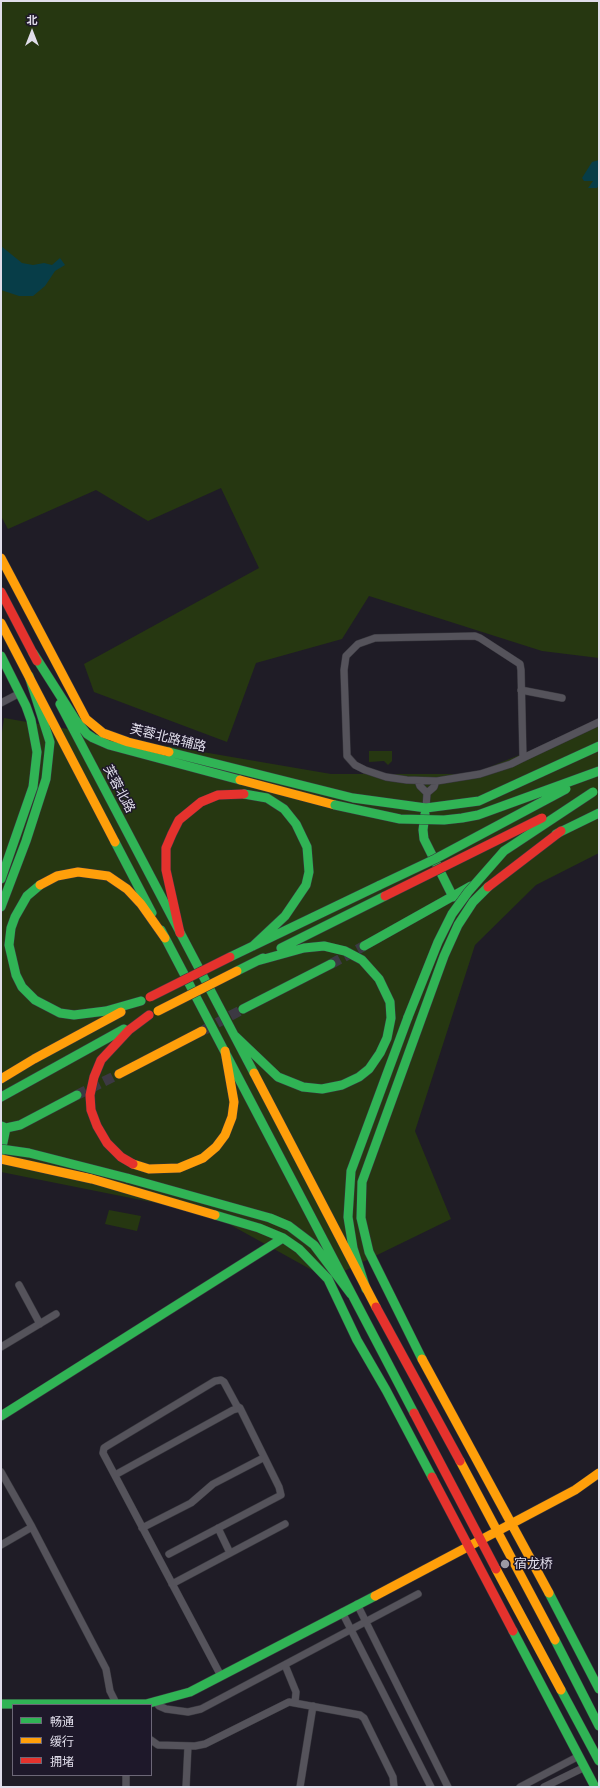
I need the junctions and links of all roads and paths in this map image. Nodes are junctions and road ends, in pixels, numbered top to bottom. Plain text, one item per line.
1 (1, 558) edge
2 (1, 592) edge
3 (1, 623) edge
4 (33, 653) junction
5 (1, 656) edge
6 (29, 676) junction
7 (522, 690) junction
8 (20, 693) junction
9 (562, 698) dead end
10 (1, 703) edge
11 (599, 722) edge
12 (599, 746) edge
13 (523, 758) junction
14 (599, 771) edge
15 (418, 780) junction
16 (436, 781) junction
17 (596, 790) edge
18 (427, 793) junction
19 (426, 808) junction
20 (599, 813) edge
21 (561, 831) junction
22 (1, 879) edge
23 (453, 897) junction
24 (1, 908) edge
25 (180, 933) junction
26 (165, 938) junction
27 (253, 946) junction
28 (364, 946) tunnel mouth
29 (257, 961) junction
30 (331, 964) tunnel mouth
31 (141, 1001) junction
32 (243, 1009) tunnel mouth
33 (154, 1013) junction
34 (202, 1031) tunnel mouth
35 (235, 1036) junction
36 (225, 1051) junction
37 (119, 1074) tunnel mouth
38 (1, 1079) edge
39 (77, 1095) tunnel mouth
40 (1, 1097) edge
41 (4, 1127) edge
42 (1, 1149) edge
43 (1, 1152) edge
44 (1, 1159) edge
45 (283, 1238) junction
46 (19, 1285) dead end
47 (366, 1289) junction
48 (351, 1294) junction
49 (56, 1314) dead end
50 (40, 1324) junction
51 (1, 1347) edge
52 (240, 1408) junction
53 (1, 1416) edge
54 (263, 1458) junction
55 (1, 1472) edge
56 (599, 1473) edge
57 (115, 1476) junction
58 (285, 1524) dead end
59 (512, 1524) junction
60 (32, 1527) junction
61 (142, 1528) junction
62 (218, 1528) junction
63 (499, 1532) junction
64 (482, 1541) junction
65 (1, 1545) edge
66 (469, 1547) junction
67 (230, 1553) junction
68 (169, 1554) dead end
69 (172, 1584) junction
70 (418, 1594) dead end
71 (357, 1604) junction
72 (342, 1612) junction
73 (366, 1622) junction
74 (351, 1630) junction
75 (285, 1665) junction
76 (221, 1676) junction
77 (599, 1689) edge
78 (155, 1701) junction
79 (295, 1703) junction
80 (1, 1704) edge
81 (117, 1704) edge
82 (313, 1706) junction
83 (599, 1726) edge
84 (152, 1741) edge
85 (188, 1746) junction
86 (579, 1756) junction
87 (599, 1761) edge
88 (585, 1767) junction
89 (126, 1776) edge
90 (126, 1787) edge
91 (186, 1787) edge
92 (300, 1787) edge
93 (394, 1787) edge
94 (431, 1787) edge
95 (448, 1787) edge
96 (520, 1787) edge
97 (544, 1787) edge
98 (595, 1787) edge

1 - 19 main road, 芙蓉北路辅路
2 - 4 main road, 芙蓉北路
3 - 6 main road
4 - 14 main road, bridge
4 - 25 main road, 芙蓉北路
5 - 8 main road
6 - 24 main road
6 - 26 main road
7 - 9 street
7 - 13 street
7 - 15 street
8 - 10 street
8 - 22 main road
11 - 13 street
12 - 19 main road, 芙蓉北路辅路
13 - 16 street
14 - 27 main road, bridge
15 - 16 street
15 - 18 street
16 - 18 street
17 - 29 main road, bridge
17 - 47 main road, bridge
18 - 19 street
19 - 23 main road
20 - 21 main road
21 - 23 main road
21 - 59 main road
23 - 28 main road
25 - 27 main road
25 - 35 main road, 芙蓉北路
26 - 31 main road
26 - 36 main road
27 - 31 main road, bridge
29 - 33 main road, bridge
29 - 35 main road
30 - 32 main road
31 - 38 main road
33 - 36 main road
33 - 40 main road
34 - 37 main road
35 - 47 main road
36 - 48 main road
39 - 41 main road
41 - 43 main road
42 - 48 main road, bridge
44 - 45 main road
45 - 53 main road
45 - 66 main road
46 - 50 street
47 - 63 main road
48 - 64 main road
49 - 50 street
50 - 51 street
52 - 54 street
52 - 57 street
52 - 57 street
54 - 61 street
54 - 62 street
55 - 60 street
56 - 59 main road
57 - 61 street
58 - 67 street
59 - 63 main road
59 - 77 main road
60 - 65 street
60 - 81 street
61 - 69 street
62 - 67 street
62 - 68 street
63 - 64 main road
63 - 83 main road
64 - 66 main road
64 - 87 main road
66 - 71 main road
66 - 86 main road
67 - 69 street
69 - 76 street
70 - 73 street
71 - 72 main road
71 - 73 street
72 - 74 street
72 - 76 main road
73 - 74 street
73 - 95 street
74 - 75 street
74 - 94 street
75 - 78 street
75 - 79 street
76 - 78 main road
78 - 81 main road
79 - 82 street
79 - 85 street
80 - 81 main road
82 - 92 street
82 - 93 street
84 - 85 street
85 - 91 street
86 - 88 main road
86 - 96 street
88 - 97 street
88 - 98 main road
89 - 90 street

